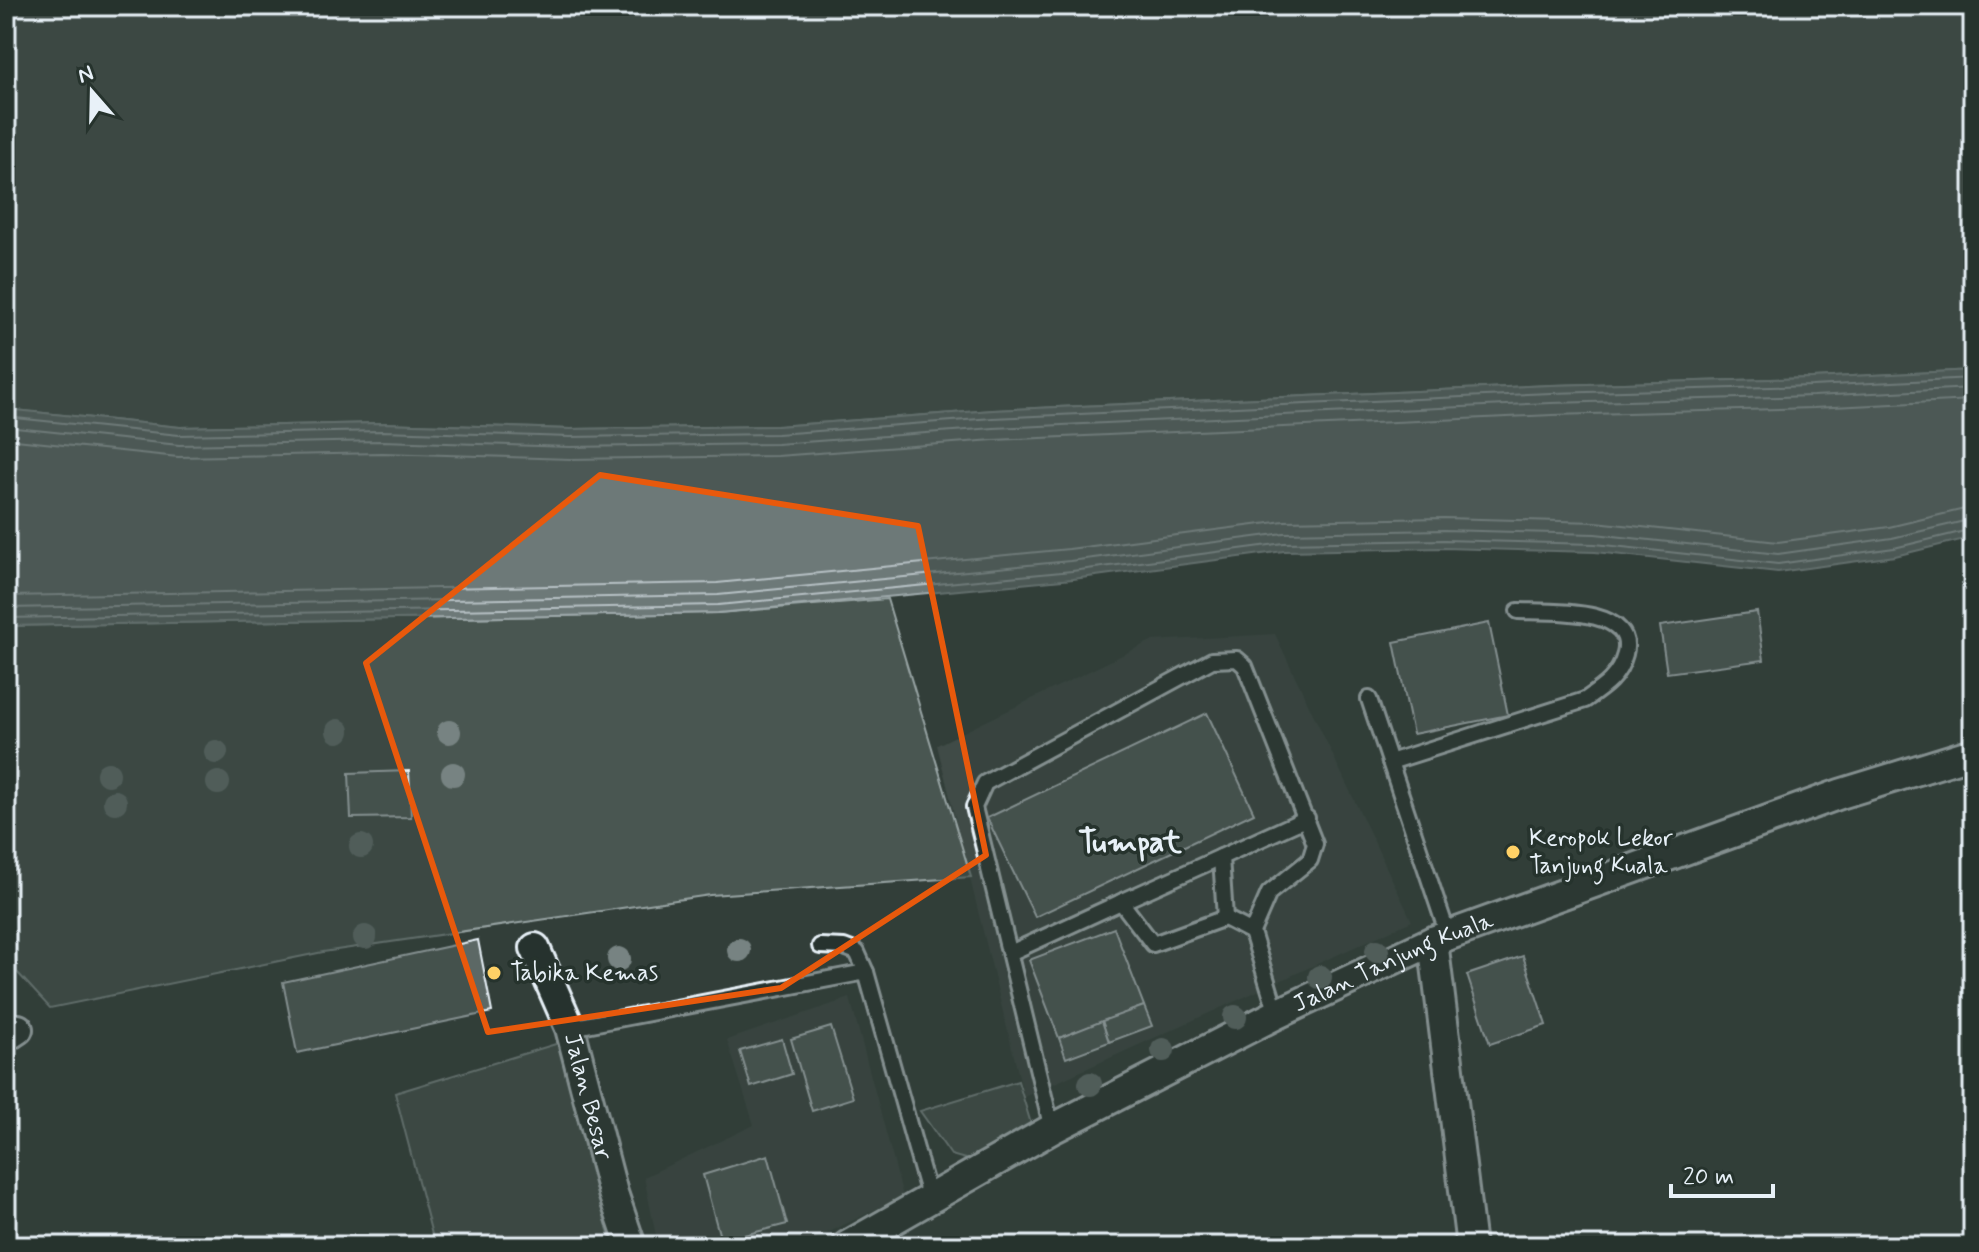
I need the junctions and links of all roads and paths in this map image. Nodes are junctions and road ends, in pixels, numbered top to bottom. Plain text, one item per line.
1 (1518, 611) dead end
2 (1369, 699) dead end
3 (1973, 753) edge
4 (1390, 762) junction
5 (1307, 818) junction
6 (1221, 857) junction
7 (1121, 902) junction
8 (1225, 918) junction
9 (1252, 932) junction
10 (1440, 938) junction
11 (820, 946) dead end
12 (535, 948) dead end
13 (1010, 953) junction
14 (866, 972) junction
15 (1277, 1014) junction
16 (570, 1028) junction
17 (1052, 1129) junction
18 (930, 1199) junction
19 (631, 1246) edge
20 (847, 1246) edge
21 (1471, 1246) edge

1 - 4 lane
2 - 4 lane
3 - 10 street, Jalan Tanjung Kuala
4 - 10 lane
5 - 6 lane
5 - 9 lane
5 - 13 lane
6 - 7 lane
6 - 8 lane
7 - 8 lane
7 - 13 lane
8 - 9 lane
9 - 15 lane
10 - 15 street, Jalan Tanjung Kuala
10 - 21 street
11 - 14 lane
12 - 16 street, Jalan Besar
13 - 17 lane
14 - 16 lane
14 - 18 lane
15 - 17 street, Jalan Tanjung Kuala
16 - 19 street, Jalan Besar
17 - 18 street, Jalan Tanjung Kuala
18 - 20 street, Jalan Tanjung Kuala

